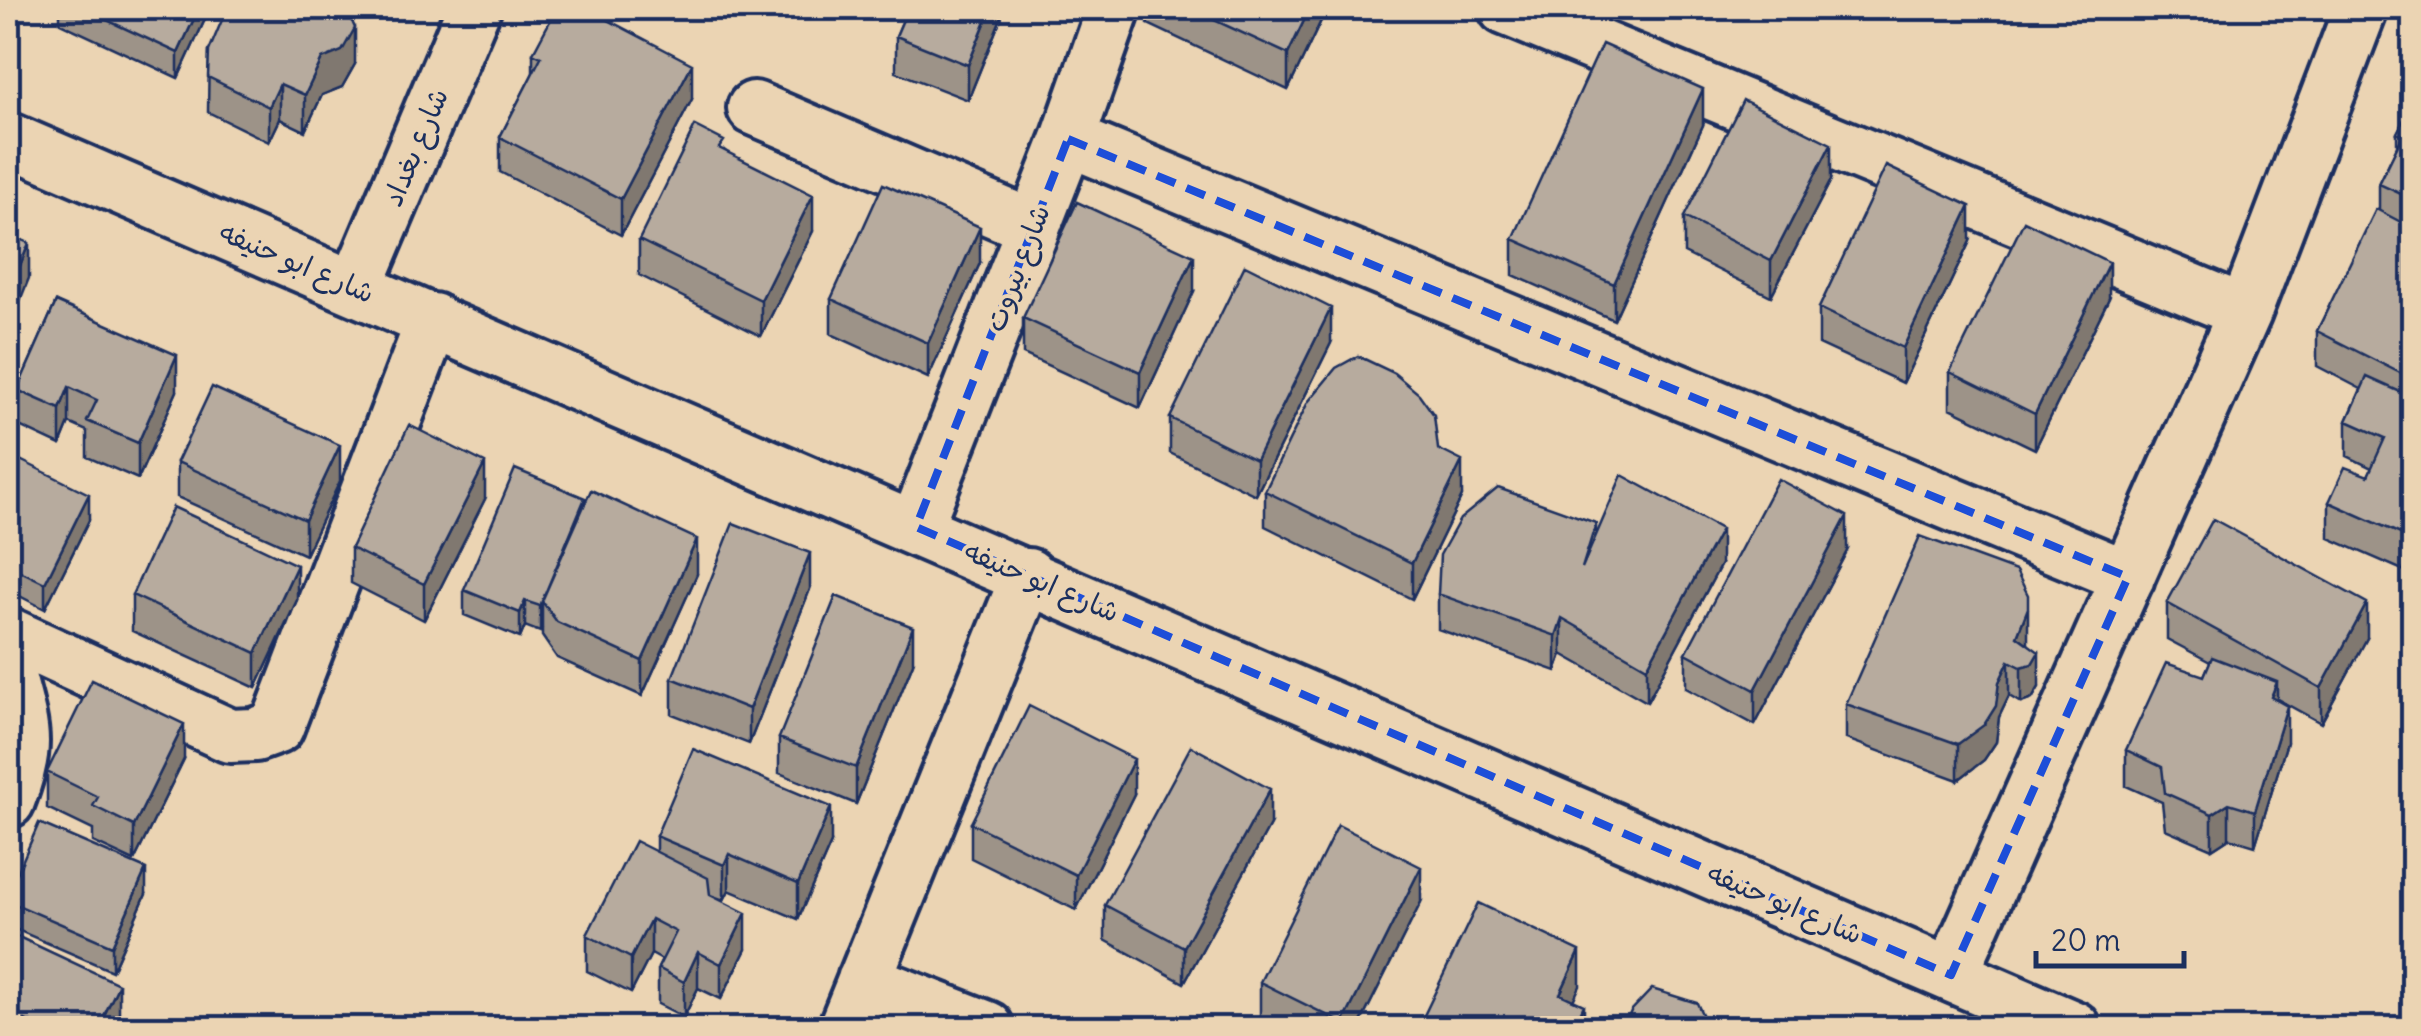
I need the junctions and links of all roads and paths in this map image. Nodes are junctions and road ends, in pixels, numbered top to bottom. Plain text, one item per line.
1 (474, 8) edge
2 (1114, 8) edge
3 (1505, 8) edge
4 (2362, 8) edge
5 (754, 108) dead end
6 (8, 139) edge
7 (1068, 139) junction
8 (1033, 227) junction
9 (356, 287) junction
10 (2245, 312) junction
11 (434, 320) junction
12 (916, 527) junction
13 (1028, 575) junction
14 (2128, 576) junction
15 (8, 634) edge
16 (8, 673) edge
17 (8, 801) edge
18 (1951, 976) junction
19 (864, 980) junction
20 (844, 1028) edge
21 (987, 1028) edge
22 (2074, 1028) edge

1 - 9 street, شارع بغداد
2 - 7 street, شارع بيروت
3 - 10 street
4 - 10 street
5 - 8 street
6 - 9 street, شارع ابو حنيفه
7 - 8 street, شارع بيروت
7 - 14 street
8 - 12 street, شارع بيروت
9 - 11 street, شارع ابو حنيفه
10 - 14 street
11 - 12 street, شارع ابو حنيفه
11 - 15 street
12 - 13 street, شارع ابو حنيفه
13 - 18 street, شارع ابو حنيفه
13 - 19 street
14 - 18 street
16 - 17 street
18 - 22 street, شارع ابو حنيفه
19 - 20 street
19 - 21 street

